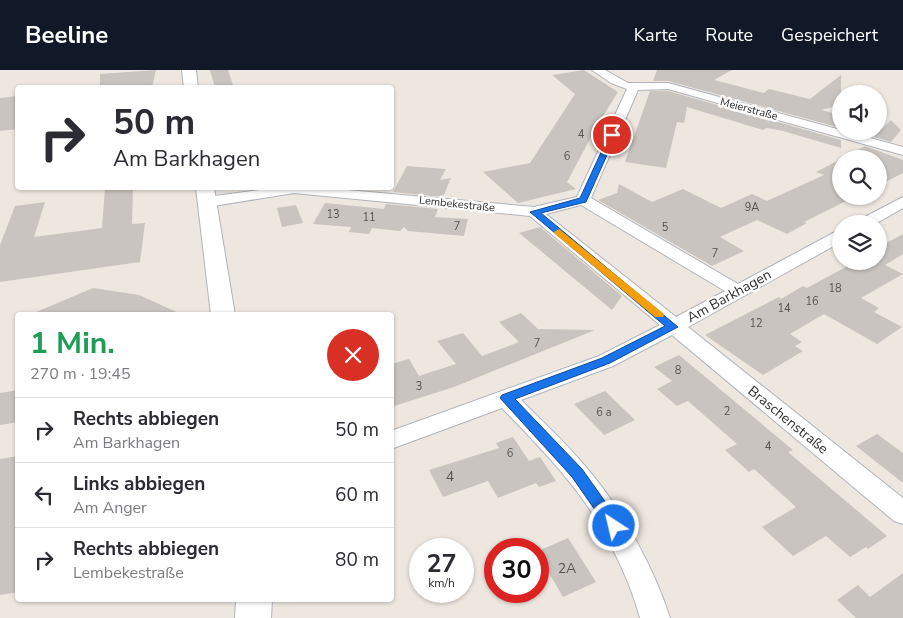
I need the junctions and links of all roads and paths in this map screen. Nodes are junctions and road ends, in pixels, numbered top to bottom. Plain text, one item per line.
1 (188, 70) edge
2 (597, 70) edge
3 (190, 85) edge
4 (634, 87) junction
5 (903, 151) edge
6 (279, 190) edge
7 (304, 190) edge
8 (206, 195) edge
9 (583, 200) junction
10 (903, 202) edge
11 (534, 212) junction
12 (879, 215) edge
13 (832, 240) edge
14 (738, 291) junction
15 (224, 312) edge
16 (673, 327) junction
17 (506, 398) junction
18 (394, 439) edge
19 (903, 513) edge
20 (254, 602) edge
21 (253, 618) edge
22 (655, 618) edge

1 - 3 street
2 - 4 street, Meierstraße
4 - 5 street, Meierstraße
4 - 9 street
6 - 8 street, Lembekestraße
7 - 11 street, Lembekestraße
8 - 15 street
9 - 11 street, Lembekestraße
9 - 14 street
10 - 12 street
11 - 16 street, Braschenstraße
13 - 14 street, Am Barkhagen
14 - 16 street, Am Barkhagen
16 - 17 street, Am Barkhagen
16 - 19 street, Braschenstraße
17 - 18 street, Am Barkhagen
17 - 22 street
20 - 21 street

